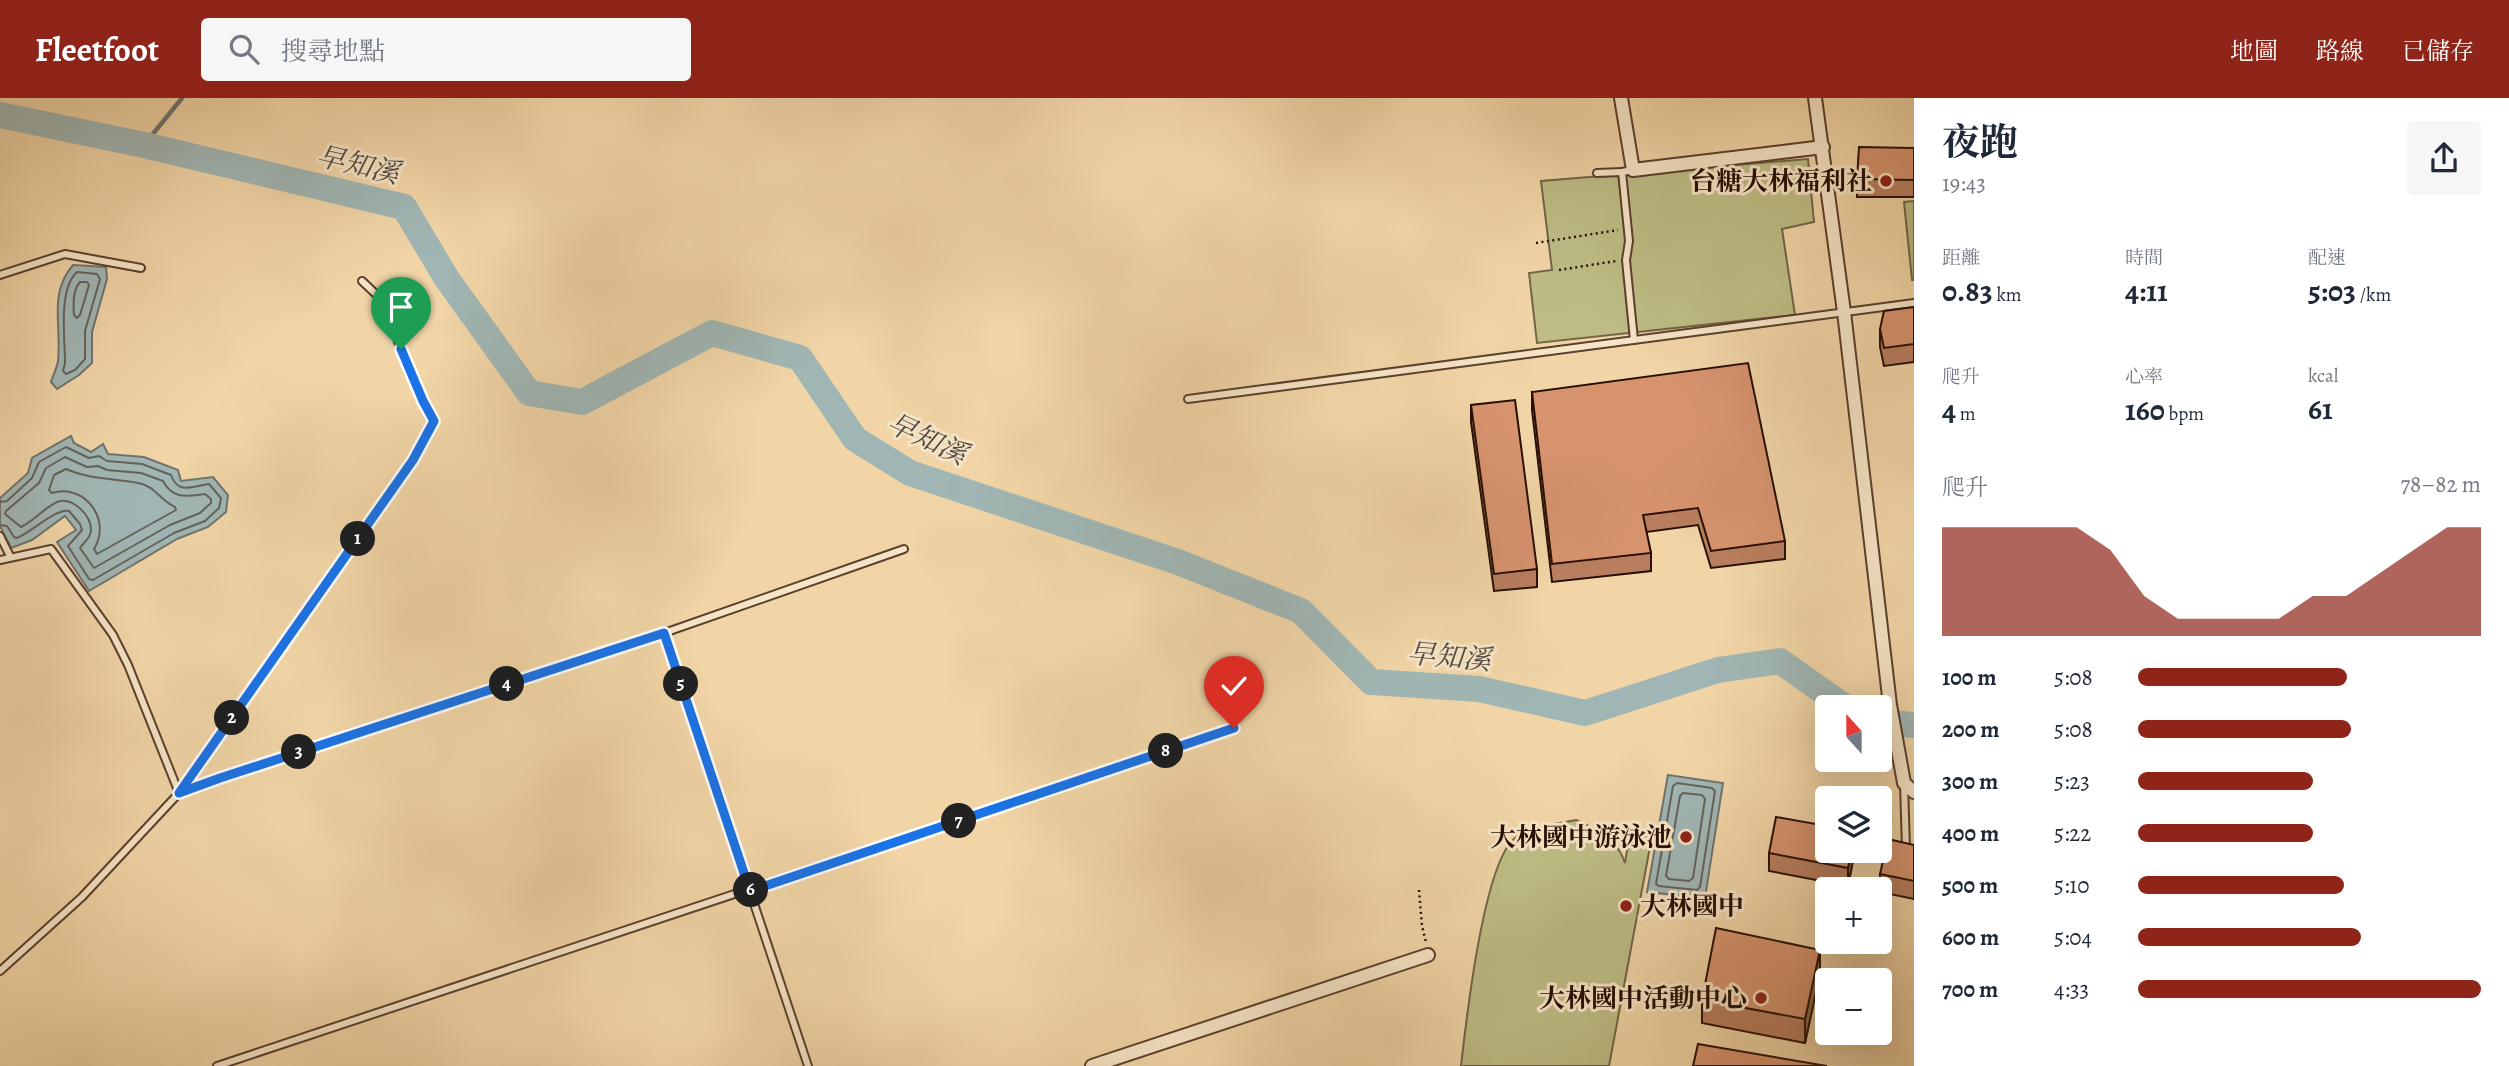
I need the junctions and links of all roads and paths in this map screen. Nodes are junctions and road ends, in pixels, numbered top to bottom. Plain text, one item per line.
1 (1621, 98) edge
2 (1815, 98) edge
3 (1824, 147) junction
4 (1628, 171) junction
5 (1597, 173) dead end
6 (1628, 229) junction
7 (1536, 243) dead end
8 (1626, 260) junction
9 (141, 268) dead end
10 (1559, 270) dead end
11 (0, 275) edge
12 (362, 281) dead end
13 (1914, 303) edge
14 (1844, 312) junction
15 (1634, 340) junction
16 (1188, 399) dead end
17 (0, 537) edge
18 (904, 549) dead end
19 (10, 556) junction
20 (0, 560) edge
21 (664, 633) junction
22 (1234, 728) dead end
23 (1904, 783) junction
24 (1914, 792) edge
25 (179, 793) junction
26 (1892, 845) edge
27 (1419, 890) dead end
28 (750, 891) junction
29 (1428, 955) joint
30 (0, 971) edge
31 (218, 1066) edge
32 (808, 1066) edge
33 (1092, 1066) edge

1 - 4 street
2 - 3 street
3 - 4 street
3 - 14 street
4 - 5 lane
4 - 6 lane
6 - 7 path
6 - 8 lane
8 - 10 path
8 - 15 lane
9 - 11 lane
12 - 25 lane
13 - 14 lane
14 - 15 lane
14 - 23 street
15 - 16 lane
17 - 19 lane
18 - 21 lane
19 - 20 lane
19 - 25 lane
21 - 25 lane
21 - 28 lane
22 - 28 lane
23 - 24 street
23 - 26 lane
25 - 30 lane
27 - 29 path
28 - 31 lane
28 - 32 lane
29 - 33 street

